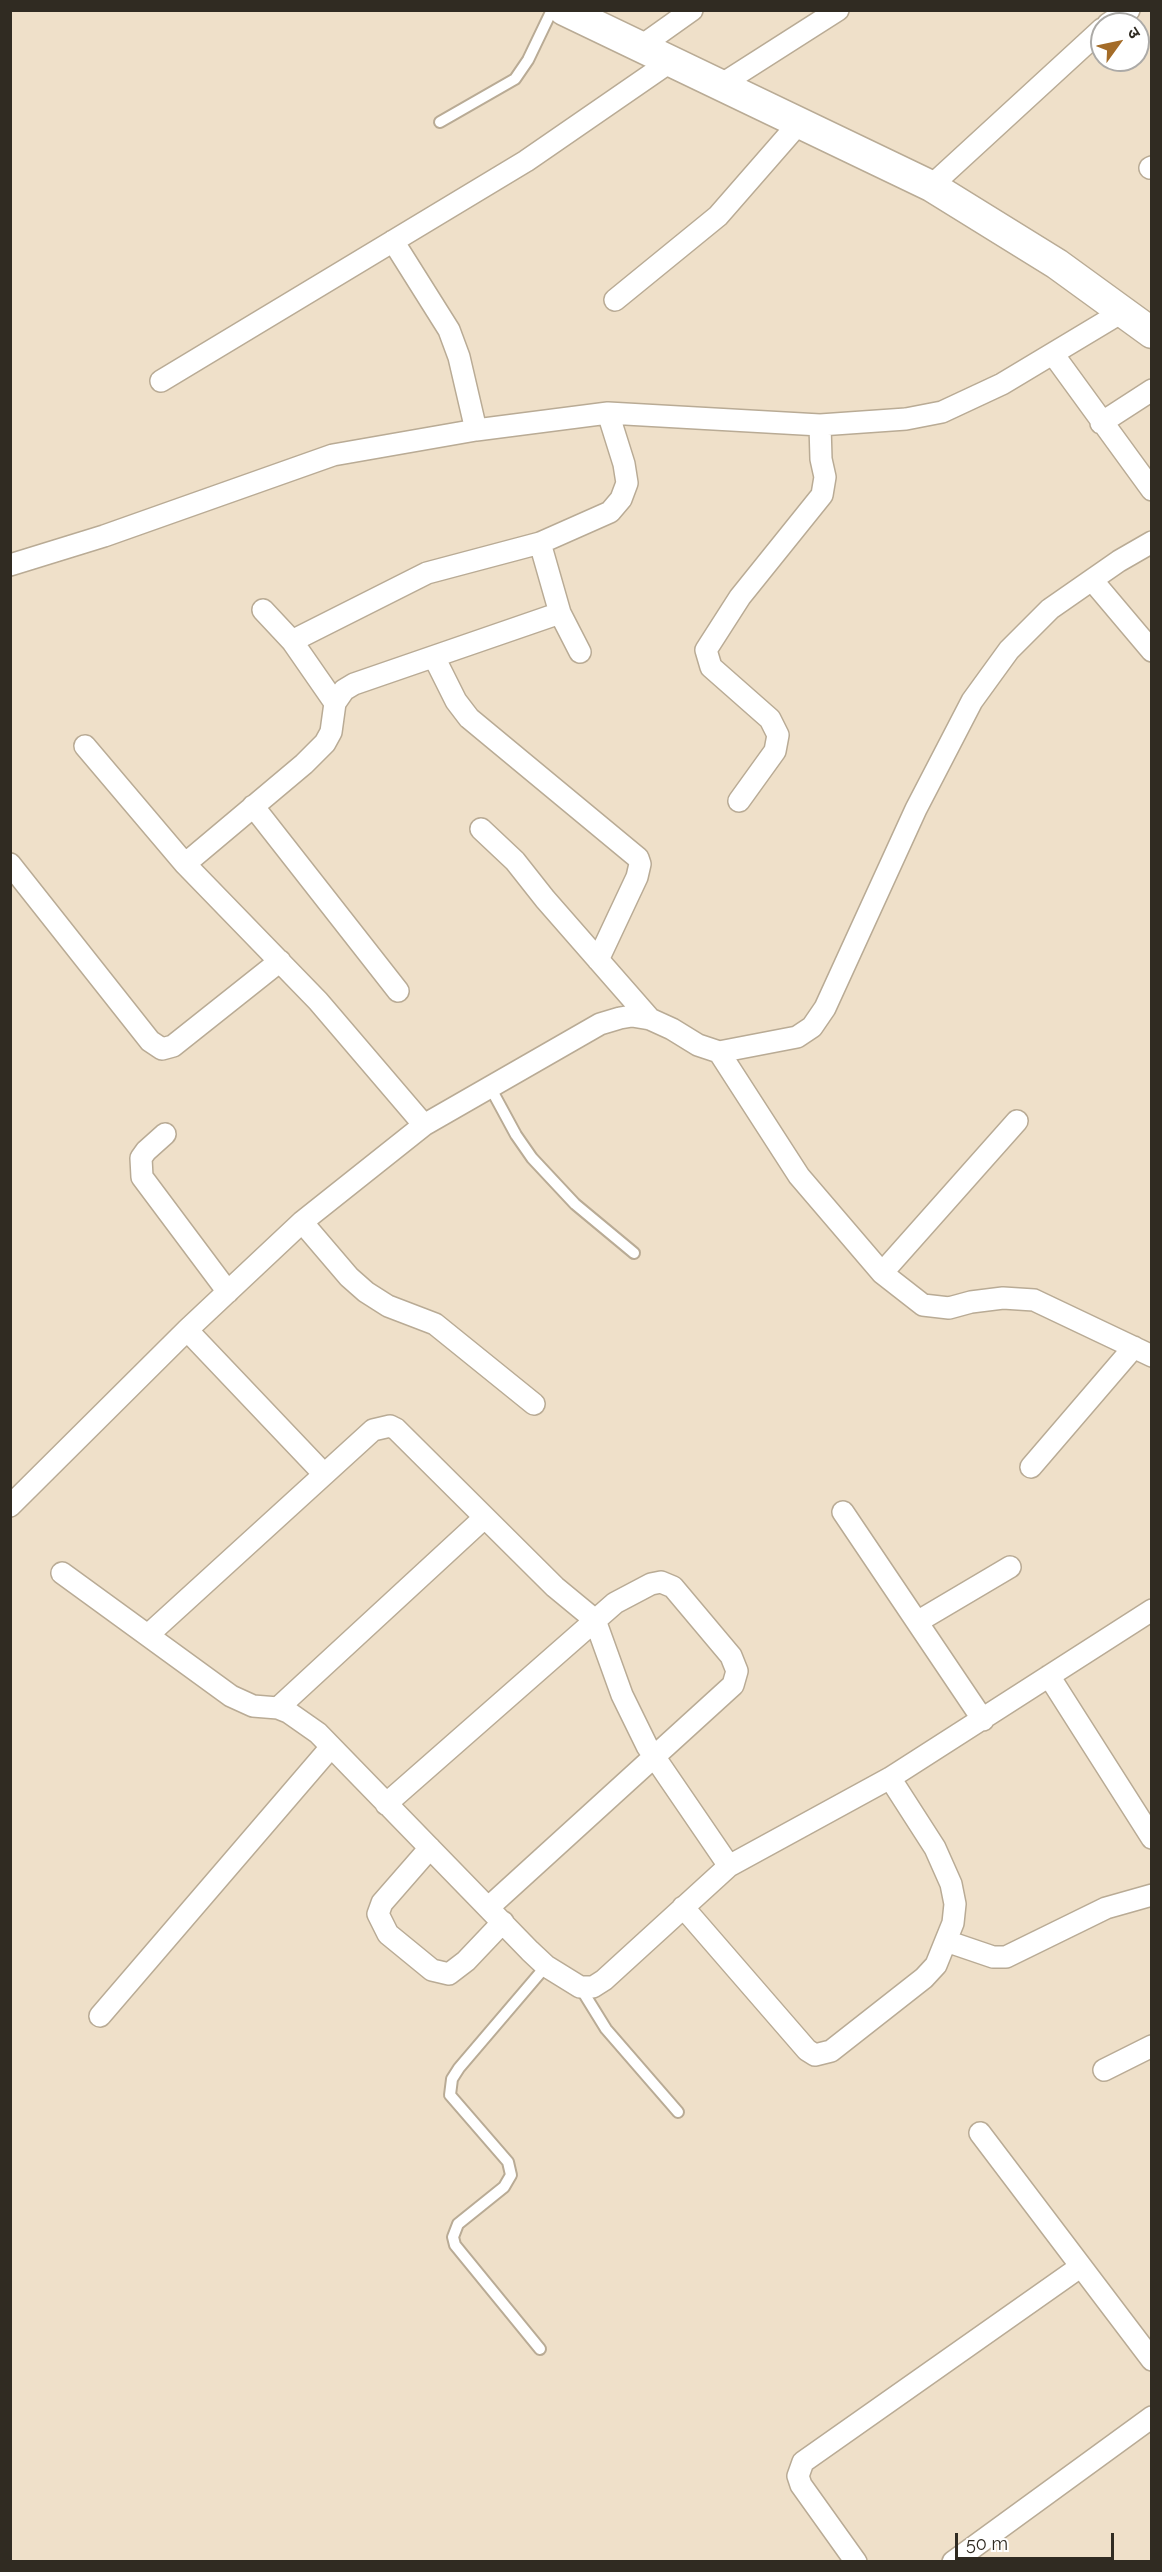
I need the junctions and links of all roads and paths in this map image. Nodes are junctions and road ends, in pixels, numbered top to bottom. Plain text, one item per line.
1 (552, 10) edge
2 (564, 10) edge
3 (692, 10) edge
4 (838, 10) edge
5 (1090, 40) edge
6 (640, 47) junction
7 (671, 61) junction
8 (722, 84) junction
9 (441, 122) dead end
10 (800, 122) junction
11 (931, 186) junction
12 (393, 241) junction
13 (615, 300) dead end
14 (1122, 312) junction
15 (1152, 333) edge
16 (1053, 354) junction
17 (161, 381) dead end
18 (1152, 390) edge
19 (608, 413) junction
20 (1101, 423) junction
21 (820, 425) junction
22 (476, 430) junction
23 (1152, 490) edge
24 (1152, 542) edge
25 (540, 543) junction
26 (10, 565) edge
27 (1092, 580) junction
28 (262, 610) dead end
29 (560, 613) junction
30 (292, 641) junction
31 (1152, 651) edge
32 (580, 652) dead end
33 (434, 657) junction
34 (336, 703) junction
35 (85, 746) dead end
36 (740, 801) dead end
37 (253, 806) junction
38 (481, 829) dead end
39 (10, 864) edge
40 (185, 864) junction
41 (598, 960) junction
42 (280, 961) junction
43 (398, 991) dead end
44 (650, 1019) junction
45 (720, 1052) junction
46 (490, 1087) junction
47 (1017, 1121) dead end
48 (424, 1125) junction
49 (165, 1134) dead end
50 (302, 1222) junction
51 (634, 1253) dead end
52 (882, 1273) junction
53 (228, 1292) junction
54 (187, 1330) junction
55 (1143, 1351) edge
56 (534, 1404) dead end
57 (1031, 1467) dead end
58 (323, 1473) junction
59 (10, 1506) edge
60 (843, 1512) dead end
61 (484, 1518) junction
62 (1010, 1567) dead end
63 (62, 1573) dead end
64 (1152, 1610) edge
65 (595, 1620) junction
66 (917, 1622) junction
67 (148, 1635) junction
68 (1049, 1676) junction
69 (278, 1708) junction
70 (983, 1720) junction
71 (331, 1747) junction
72 (655, 1758) junction
73 (890, 1778) junction
74 (386, 1804) junction
75 (1152, 1838) edge
76 (430, 1848) junction
77 (729, 1866) junction
78 (1152, 1895) edge
79 (683, 1907) junction
80 (496, 1914) junction
81 (946, 1941) junction
82 (546, 1966) junction
83 (580, 1987) junction
84 (100, 2016) dead end
85 (1152, 2046) edge
86 (1104, 2070) dead end
87 (678, 2112) dead end
88 (980, 2133) dead end
89 (1080, 2267) junction
90 (540, 2349) dead end
91 (1152, 2360) edge
92 (1152, 2417) edge
93 (856, 2562) edge
94 (953, 2562) edge

1 - 9 lane
2 - 6 street
3 - 6 street
4 - 8 street
5 - 11 street
6 - 7 street
7 - 8 street
7 - 12 street
8 - 10 street
10 - 11 street
10 - 13 street
11 - 14 street
12 - 17 street
12 - 22 street
14 - 15 street
14 - 16 street
16 - 20 street
16 - 21 street
18 - 20 street
19 - 21 street
19 - 22 street
19 - 25 street
20 - 23 street
21 - 36 street
22 - 26 street
24 - 27 street
25 - 29 street
25 - 30 street
27 - 31 street
27 - 45 street
28 - 30 street
29 - 32 street
29 - 33 street
30 - 34 street
33 - 34 street
33 - 41 street
34 - 37 street
35 - 40 street
37 - 40 street
37 - 43 street
38 - 41 street
39 - 42 street
40 - 42 street
41 - 44 street
42 - 48 street
44 - 45 street
44 - 46 street
45 - 52 street
46 - 48 street
46 - 51 lane
47 - 52 street
48 - 50 street
49 - 53 street
50 - 53 street
50 - 56 street
52 - 55 street
53 - 54 street
54 - 58 street
54 - 59 street
55 - 57 street
58 - 61 street
58 - 67 street
60 - 66 street
61 - 65 street
61 - 69 street
62 - 66 street
63 - 67 street
64 - 68 street
65 - 72 street
65 - 72 street
65 - 74 street
66 - 70 street
67 - 69 street
68 - 70 street
68 - 75 street
69 - 71 street
70 - 73 street
71 - 74 street
71 - 84 street
72 - 77 street
72 - 80 street
73 - 77 street
73 - 81 street
74 - 76 street
76 - 80 street
76 - 80 street
77 - 79 street
78 - 81 street
79 - 81 street
79 - 83 street
80 - 82 street
82 - 83 street
82 - 90 lane
83 - 87 lane
85 - 86 street
88 - 89 street
89 - 91 street
89 - 93 street
92 - 94 street

